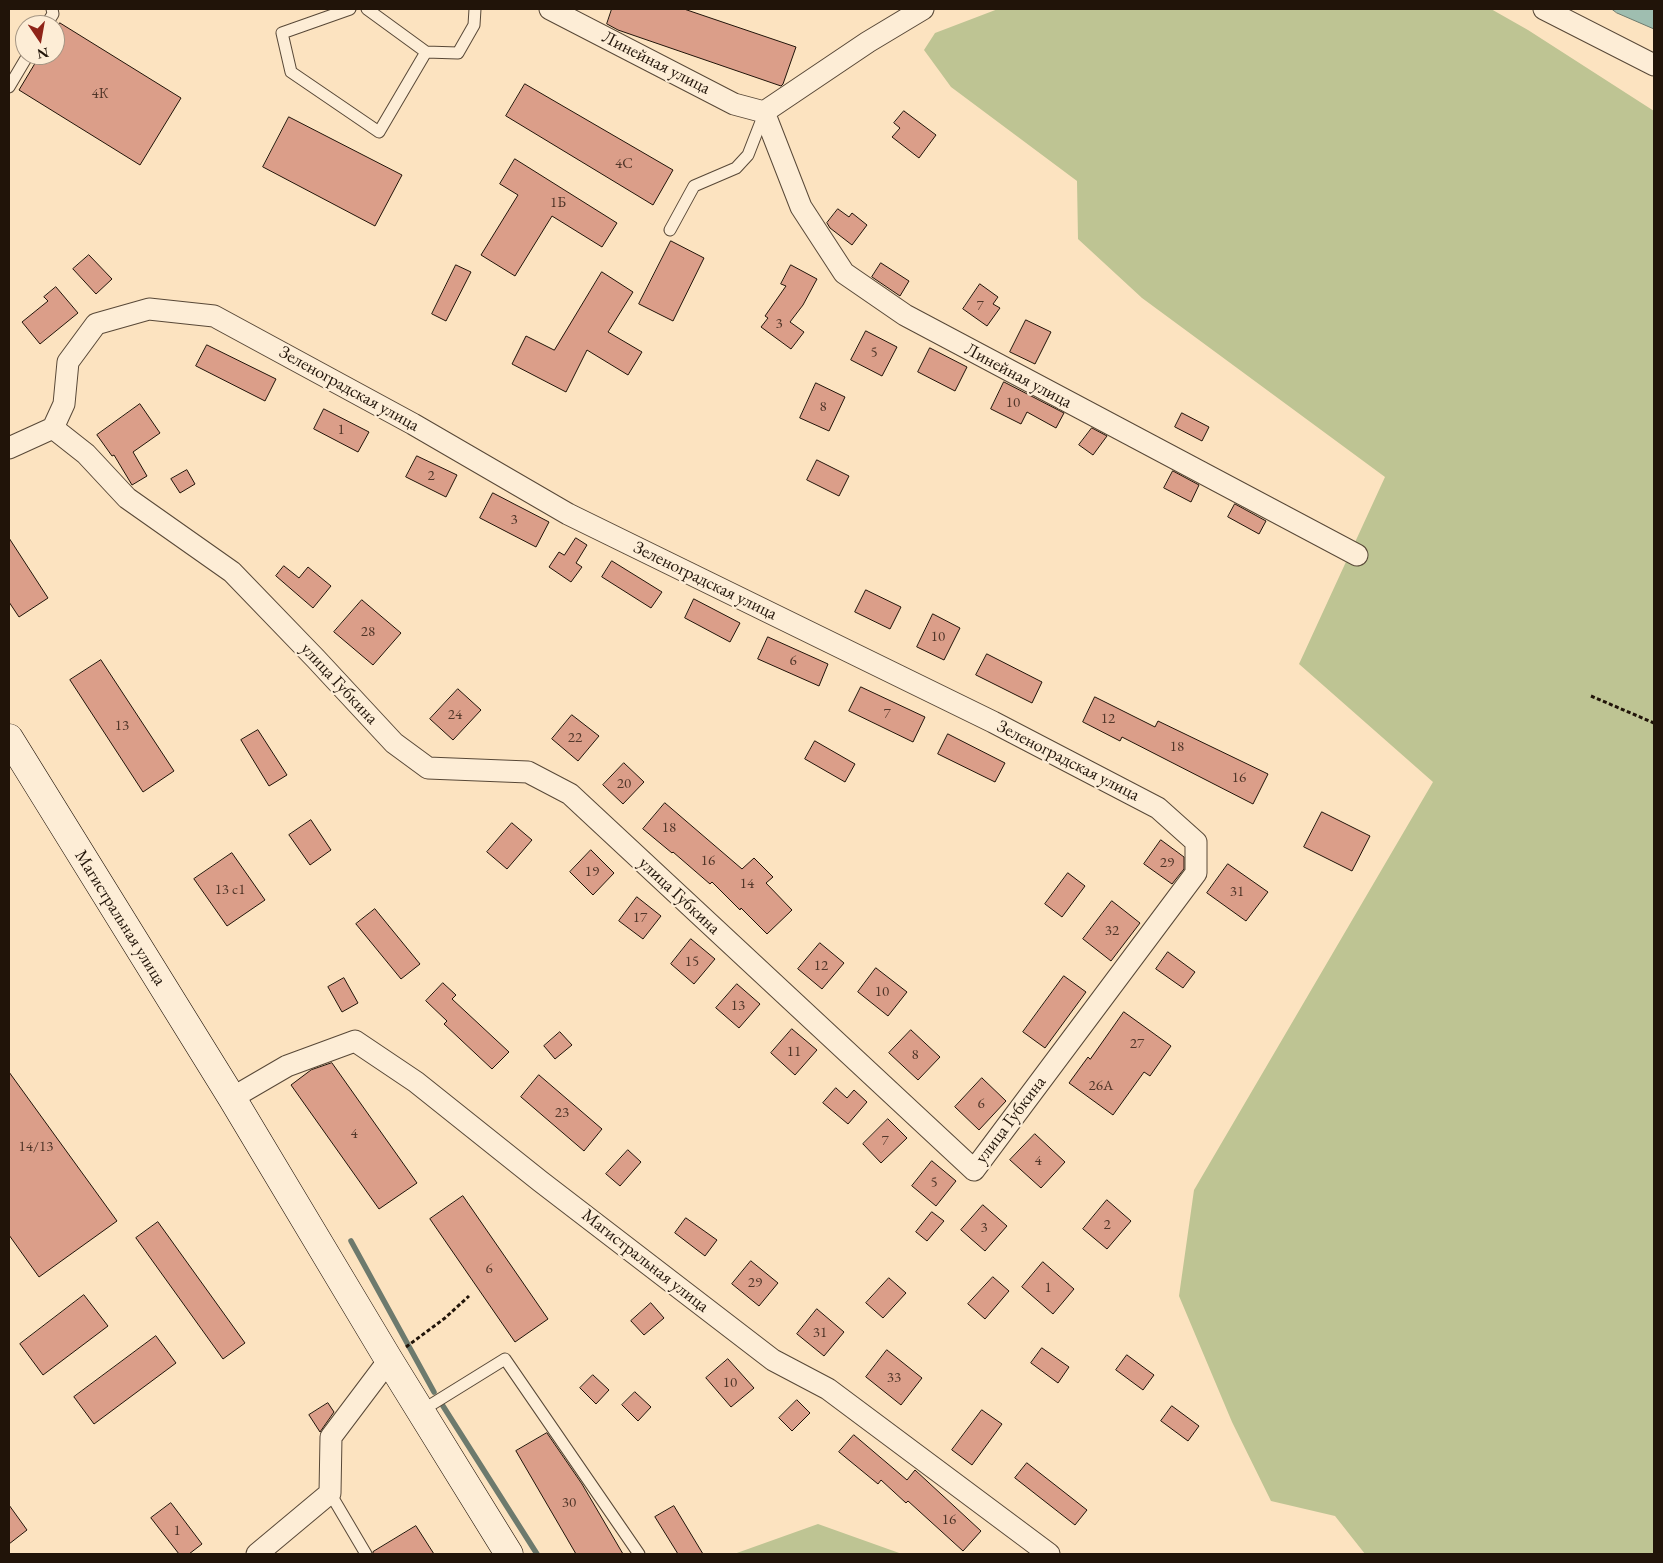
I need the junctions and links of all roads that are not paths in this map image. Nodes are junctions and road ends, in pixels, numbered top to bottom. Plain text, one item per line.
1 (350, 9) edge
2 (367, 9) edge
3 (474, 9) edge
4 (550, 9) edge
5 (922, 9) edge
6 (1544, 9) edge
7 (426, 52) junction
8 (22, 65) edge
9 (1654, 65) edge
10 (9, 87) edge
11 (764, 112) junction
12 (670, 230) dead end
13 (54, 428) junction
14 (9, 448) edge
15 (1357, 555) dead end
16 (9, 738) edge
17 (1196, 842) joint
18 (232, 1098) junction
19 (397, 1354) junction
20 (421, 1411) junction
21 (330, 1493) junction
22 (257, 1554) edge
23 (366, 1554) edge
24 (509, 1554) edge
25 (639, 1554) edge
26 (1049, 1554) edge

1 - 7 lane
2 - 7 lane
3 - 7 lane
4 - 11 street, Линейная улица
5 - 11 street
6 - 9 street
8 - 10 lane
11 - 12 lane
11 - 15 street, Линейная улица
13 - 14 street
13 - 17 street, Зеленоградская улица
13 - 17 street, улица Губкина
16 - 18 main road, Магистральная улица
18 - 19 main road, Магистральная улица
18 - 26 street, Магистральная улица
19 - 20 main road, Магистральная улица
19 - 21 street
20 - 24 main road, Магистральная улица
20 - 25 lane
21 - 22 street
21 - 23 lane

